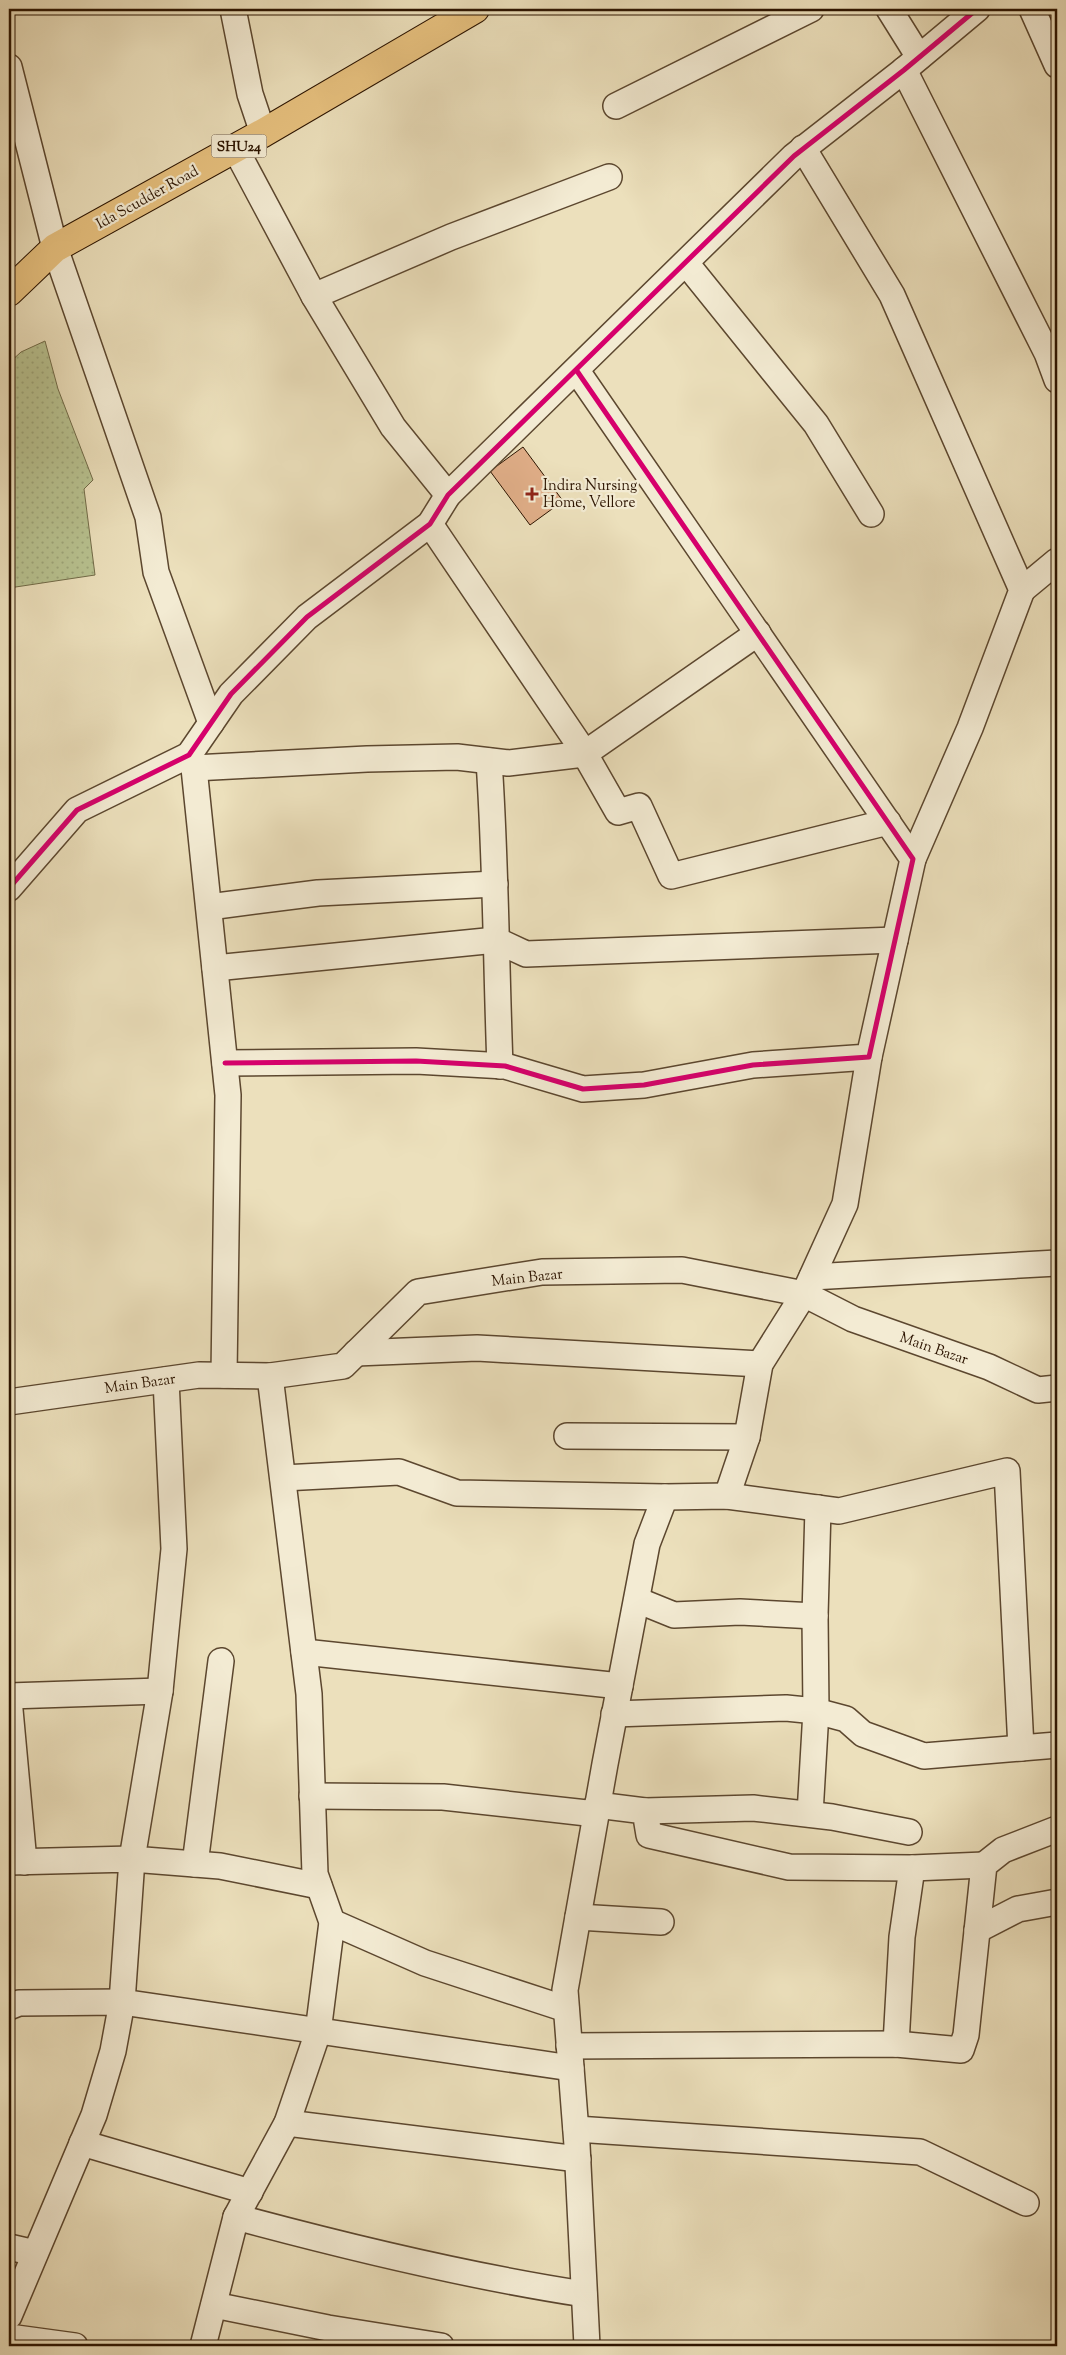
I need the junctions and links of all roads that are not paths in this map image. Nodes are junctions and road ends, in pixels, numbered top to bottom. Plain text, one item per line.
1 (233, 9) edge
2 (476, 9) edge
3 (811, 9) edge
4 (889, 9) edge
5 (977, 9) edge
6 (1032, 9) edge
7 (912, 64) junction
8 (1057, 65) edge
9 (9, 67) edge
10 (616, 106) dead end
11 (263, 133) junction
12 (235, 148) junction
13 (803, 148) junction
14 (609, 177) dead end
15 (55, 248) junction
16 (686, 263) junction
17 (9, 292) edge
18 (314, 296) junction
19 (577, 371) junction
20 (1057, 380) edge
21 (448, 495) junction
22 (871, 514) dead end
23 (430, 524) junction
24 (1057, 561) edge
25 (1022, 590) junction
26 (758, 633) junction
27 (211, 723) junction
28 (584, 754) junction
29 (191, 761) junction
30 (489, 761) junction
31 (888, 822) junction
32 (913, 859) junction
33 (495, 884) junction
34 (9, 888) edge
35 (209, 907) junction
36 (496, 940) junction
37 (895, 940) junction
38 (215, 968) junction
39 (869, 1057) junction
40 (225, 1063) junction
41 (500, 1066) junction
42 (1057, 1262) edge
43 (808, 1286) junction
44 (356, 1353) junction
45 (760, 1364) junction
46 (224, 1375) junction
47 (270, 1376) junction
48 (166, 1380) junction
49 (1057, 1388) edge
50 (9, 1402) edge
51 (567, 1436) dead end
52 (748, 1437) junction
53 (283, 1478) junction
54 (727, 1496) junction
55 (665, 1497) junction
56 (818, 1508) junction
57 (637, 1600) junction
58 (815, 1616) junction
59 (304, 1652) junction
60 (222, 1661) dead end
61 (620, 1686) junction
62 (160, 1691) junction
63 (9, 1697) edge
64 (816, 1712) junction
65 (614, 1714) junction
66 (1057, 1745) edge
67 (1020, 1748) junction
68 (12, 1765) edge
69 (312, 1796) junction
70 (597, 1810) junction
71 (645, 1811) junction
72 (810, 1814) junction
73 (1057, 1829) edge
74 (909, 1832) dead end
75 (132, 1859) junction
76 (16, 1862) edge
77 (195, 1864) junction
78 (984, 1865) junction
79 (912, 1868) junction
80 (319, 1886) junction
81 (1057, 1902) edge
82 (578, 1916) junction
83 (332, 1922) junction
84 (661, 1922) dead end
85 (977, 1930) junction
86 (122, 2002) junction
87 (9, 2008) edge
88 (566, 2009) junction
89 (318, 2032) junction
90 (896, 2044) junction
91 (570, 2057) junction
92 (287, 2123) junction
93 (576, 2129) junction
94 (82, 2143) junction
95 (578, 2159) junction
96 (250, 2192) junction
97 (1026, 2202) dead end
98 (236, 2217) junction
99 (9, 2247) edge
100 (35, 2253) junction
101 (584, 2294) junction
102 (214, 2305) junction
103 (9, 2316) edge
104 (9, 2337) edge
105 (75, 2346) edge
106 (203, 2346) edge
107 (441, 2346) edge
108 (587, 2346) edge

1 - 11 street
2 - 11 main road, Ida Scudder Road / SHU24
3 - 10 street
4 - 7 street
5 - 7 street
6 - 8 street
7 - 13 street
7 - 20 street
9 - 15 street
11 - 12 main road, Ida Scudder Road / SHU24
12 - 15 main road, Ida Scudder Road / SHU24
12 - 18 street
13 - 16 street
13 - 25 street
14 - 18 street
15 - 17 main road, Ida Scudder Road / SHU24
15 - 27 street
16 - 19 street
16 - 22 street
18 - 21 street
19 - 21 street
19 - 26 street
21 - 23 street
23 - 27 street
23 - 28 street
24 - 25 street
25 - 32 street
26 - 28 street
26 - 31 street
27 - 29 street
28 - 30 street
28 - 31 street
29 - 30 street
29 - 34 street
29 - 35 street
30 - 33 street
31 - 32 street
32 - 37 street
33 - 35 street
33 - 36 street
35 - 38 street
36 - 37 street
36 - 38 street
36 - 41 street
37 - 39 street
38 - 40 street
39 - 41 street
39 - 43 street
40 - 41 street
40 - 46 street
42 - 43 street
43 - 44 street, Main Bazar
43 - 45 street
43 - 49 street, Main Bazar
44 - 45 street
44 - 47 street, Main Bazar
45 - 52 street
46 - 47 street, Main Bazar
46 - 48 street, Main Bazar
47 - 53 street
48 - 50 street, Main Bazar
48 - 62 street
51 - 52 street
52 - 54 street
53 - 55 street
53 - 59 street
54 - 55 street
54 - 56 street
55 - 57 street
56 - 58 street
56 - 67 street
57 - 58 street
57 - 61 street
58 - 64 street
59 - 61 street
59 - 69 street
60 - 77 street
61 - 65 street
62 - 63 street
62 - 75 street
63 - 68 street
64 - 65 street
64 - 67 street
64 - 72 street
65 - 70 street
66 - 67 street
68 - 76 street
69 - 70 street
69 - 80 street
70 - 71 street
70 - 82 street
71 - 72 street
71 - 79 street
72 - 74 street
73 - 78 street
75 - 76 street
75 - 77 street
75 - 86 street
77 - 80 street
78 - 79 street
78 - 85 street
79 - 90 street
80 - 83 street
81 - 85 street
82 - 84 street
82 - 88 street
83 - 88 street
83 - 89 street
85 - 90 street
86 - 87 street
86 - 89 street
86 - 94 street
88 - 91 street
89 - 91 street
89 - 92 street
90 - 91 street
91 - 93 street
92 - 95 street
92 - 96 street
93 - 95 street
93 - 97 street
94 - 96 street
94 - 100 street
95 - 101 street
96 - 98 street
98 - 101 street
98 - 102 street
99 - 100 street
100 - 103 street
101 - 108 street
102 - 106 street
102 - 107 street
104 - 105 street

